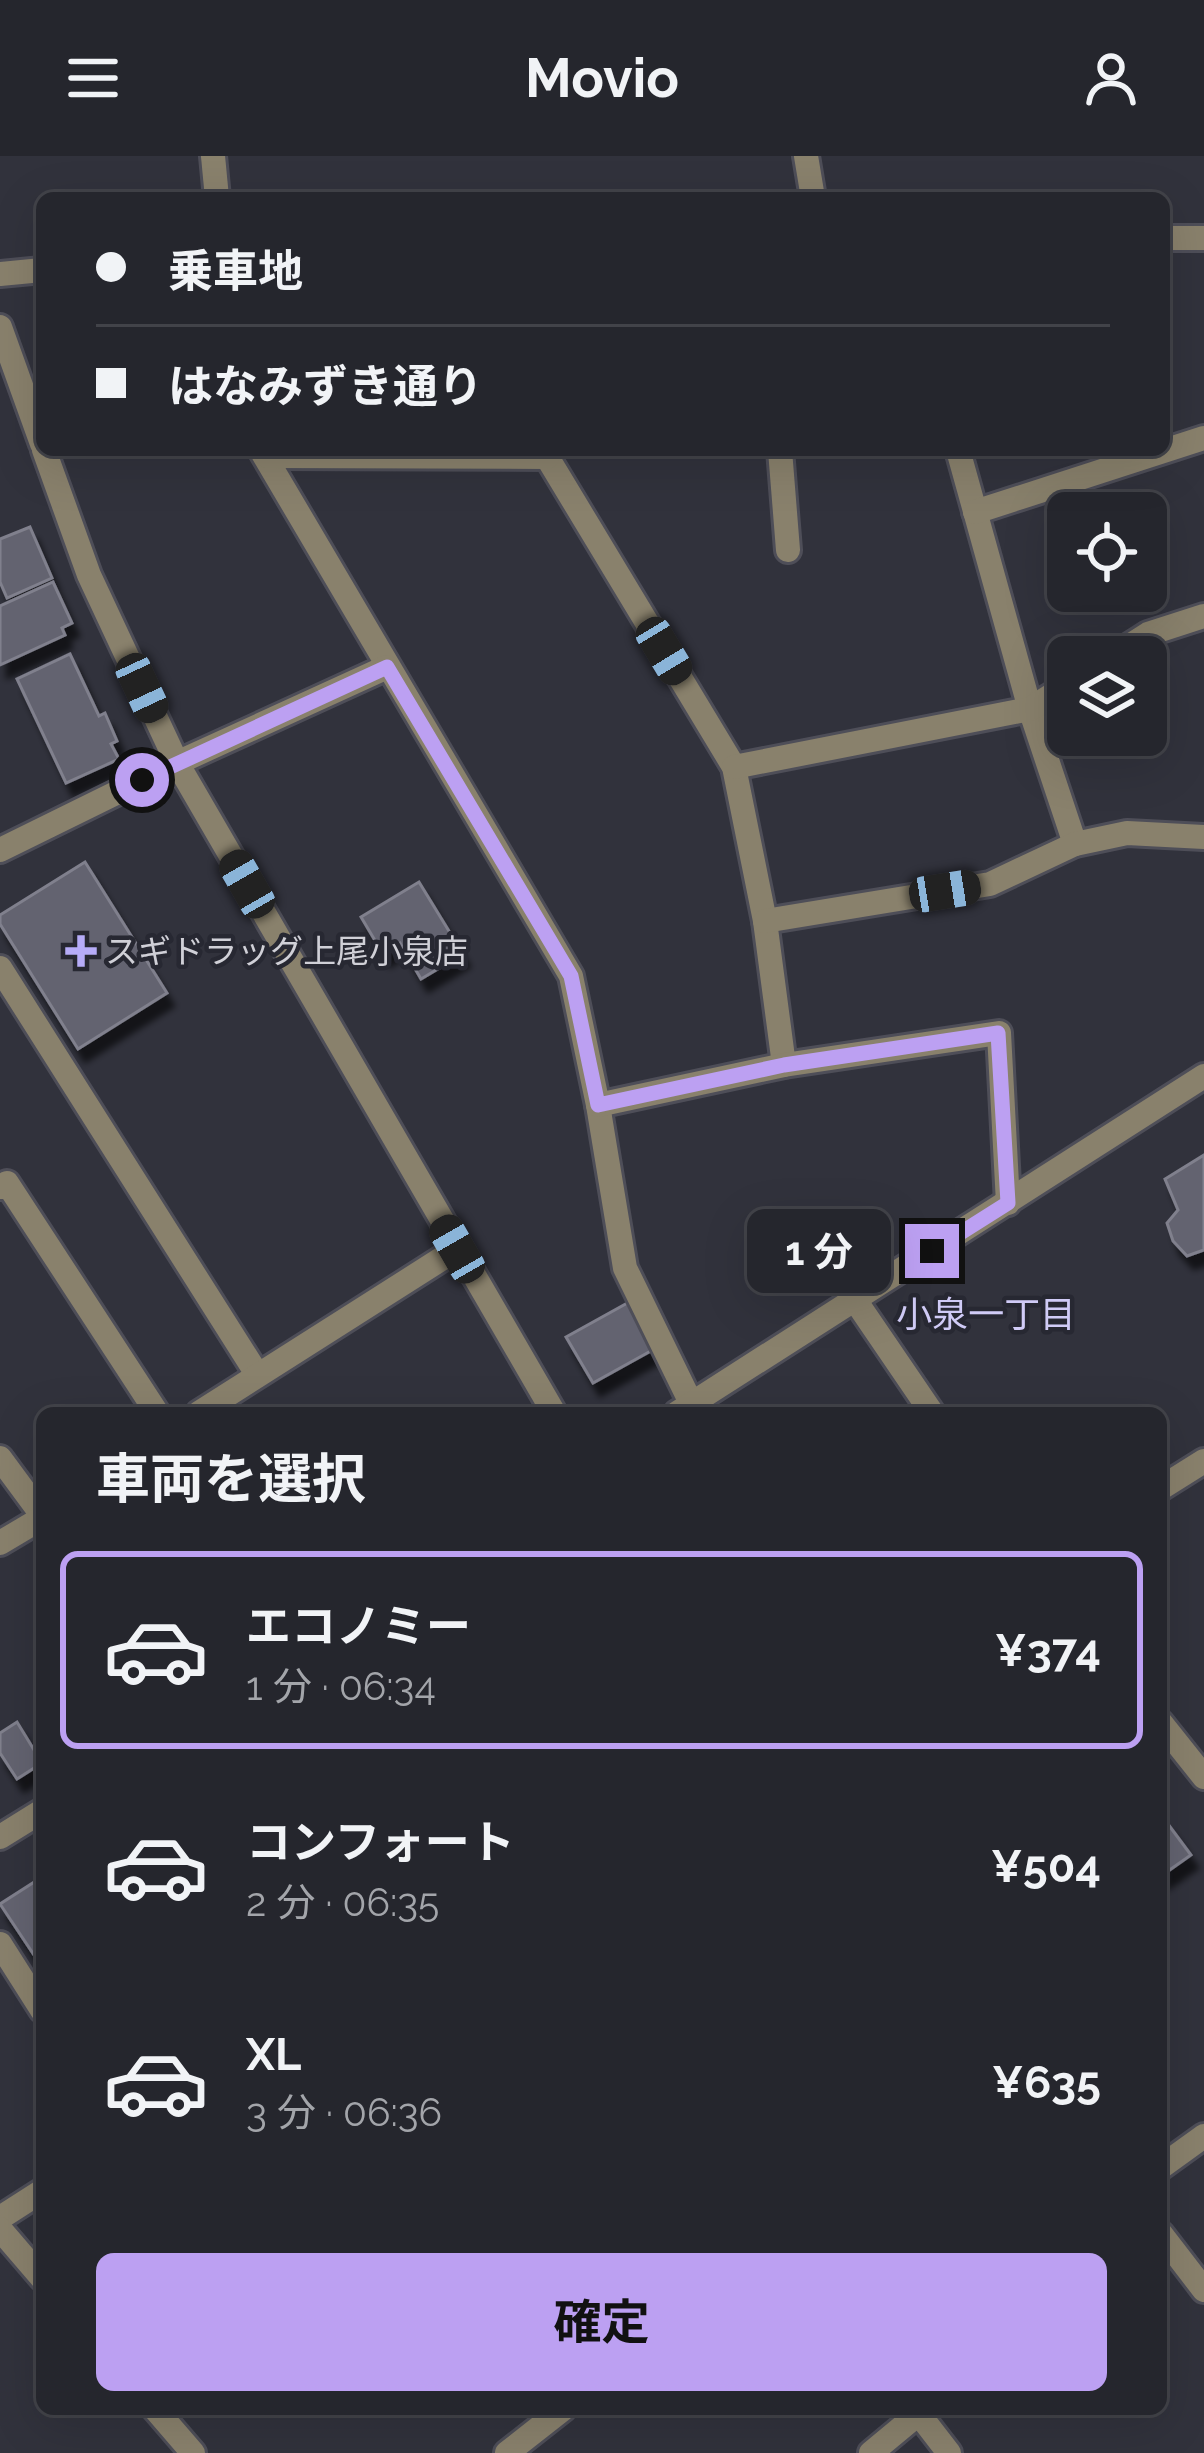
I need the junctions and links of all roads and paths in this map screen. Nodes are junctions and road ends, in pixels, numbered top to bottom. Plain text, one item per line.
1 (213, 156) edge
2 (806, 156) edge
3 (216, 192) edge
4 (812, 192) edge
5 (1170, 238) edge
6 (1204, 238) edge
7 (36, 271) edge
8 (0, 274) edge
9 (0, 327) edge
10 (36, 427) edge
11 (1204, 438) edge
12 (1170, 449) edge
13 (46, 456) edge
14 (266, 456) edge
15 (549, 456) edge
16 (780, 456) edge
17 (960, 456) edge
18 (1148, 456) edge
19 (974, 512) junction
20 (788, 550) dead end
21 (1204, 616) edge
22 (1145, 636) edge
23 (387, 667) junction
24 (1047, 698) edge
25 (1030, 709) junction
26 (177, 763) junction
27 (734, 767) junction
28 (1204, 837) edge
29 (1075, 844) junction
30 (0, 850) edge
31 (765, 921) junction
32 (0, 968) edge
33 (784, 1065) junction
34 (1204, 1076) edge
35 (598, 1105) junction
36 (0, 1187) edge
37 (1008, 1203) junction
38 (457, 1249) junction
39 (855, 1300) junction
40 (257, 1374) junction
41 (153, 1407) edge
42 (208, 1407) edge
43 (550, 1407) edge
44 (683, 1407) edge
45 (687, 1407) edge
46 (928, 1407) edge
47 (0, 1457) edge
48 (1204, 1461) edge
49 (1167, 1484) edge
50 (36, 1508) edge
51 (36, 1520) edge
52 (0, 1544) edge
53 (1167, 1731) edge
54 (1204, 1777) edge
55 (36, 1814) edge
56 (3, 1829) edge
57 (0, 1945) edge
58 (36, 2001) edge
59 (1204, 2136) edge
60 (1167, 2163) edge
61 (36, 2195) edge
62 (0, 2218) edge
63 (0, 2229) edge
64 (1167, 2242) edge
65 (36, 2271) edge
66 (1204, 2290) edge
67 (167, 2415) edge
68 (555, 2415) edge
69 (912, 2415) edge
70 (919, 2415) edge
71 (193, 2453) edge
72 (507, 2453) edge
73 (872, 2453) edge
74 (949, 2453) edge

1 - 3 street
2 - 4 street
5 - 6 street
7 - 8 street
9 - 10 street
11 - 12 street
13 - 26 street
14 - 23 street
15 - 27 street
16 - 20 street
17 - 19 street
18 - 19 street
19 - 25 street
21 - 22 street
23 - 26 street
23 - 35 street
24 - 25 street
25 - 27 street
25 - 29 street
26 - 30 street
26 - 38 street
27 - 31 street
28 - 29 street
29 - 31 street
31 - 33 street
32 - 40 street
33 - 35 street
33 - 37 street
34 - 37 street
35 - 44 street
36 - 41 street
37 - 39 street
38 - 40 street
38 - 43 street
39 - 45 street
39 - 46 street
40 - 42 street
47 - 50 street
48 - 49 street
51 - 52 street
53 - 54 street
55 - 56 street
57 - 58 street
59 - 60 street
61 - 62 street
63 - 65 street
64 - 66 street
67 - 71 street
68 - 72 street
69 - 73 street
70 - 74 street

